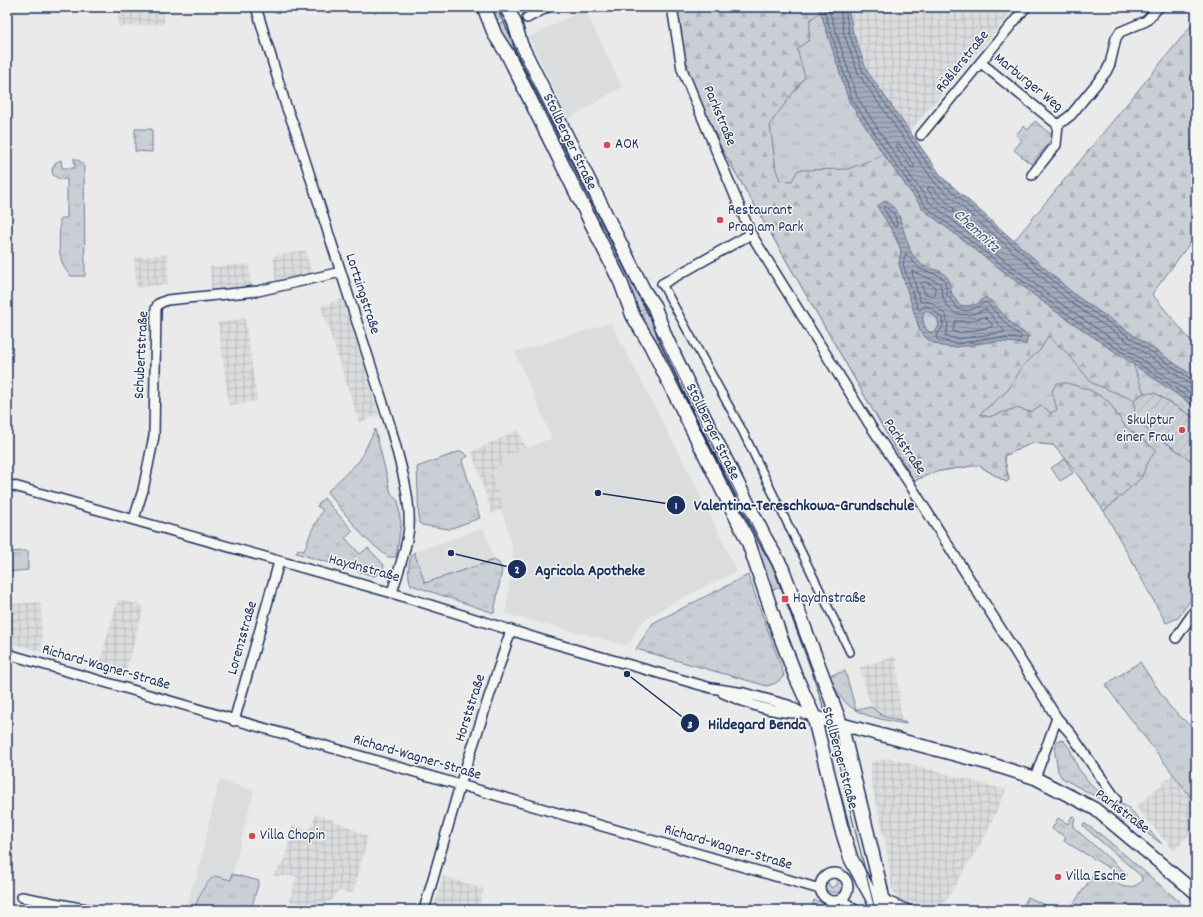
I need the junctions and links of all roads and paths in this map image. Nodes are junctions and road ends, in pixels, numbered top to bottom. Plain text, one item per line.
1 (256, 7) edge
2 (484, 7) edge
3 (506, 7) edge
4 (548, 7) edge
5 (672, 7) edge
6 (1026, 7) edge
7 (1159, 7) edge
8 (527, 18) dead end
9 (981, 63) junction
10 (1058, 125) junction
11 (921, 135) dead end
12 (1032, 175) dead end
13 (751, 234) junction
14 (341, 272) junction
15 (662, 284) joint
16 (7, 484) edge
17 (134, 519) junction
18 (279, 562) junction
19 (392, 592) junction
20 (1196, 609) edge
21 (511, 630) junction
22 (1176, 638) dead end
23 (7, 651) edge
24 (850, 652) dead end
25 (808, 715) junction
26 (1057, 718) junction
27 (234, 721) junction
28 (841, 725) junction
29 (1035, 778) junction
30 (460, 785) junction
31 (1116, 799) dead end
32 (820, 890) junction
33 (1196, 892) edge
34 (22, 897) dead end
35 (841, 899) junction
36 (882, 907) edge
37 (91, 910) edge
38 (424, 910) edge
39 (855, 910) edge
40 (908, 910) edge

1 - 14 street, Lortzingstraße
2 - 25 main road, Stollberger Straße
3 - 28 main road, Stollberger Straße
4 - 8 street
5 - 13 street, Parkstraße
6 - 9 street, Rößlerstraße
7 - 10 street, Marburger Weg
9 - 10 street, Marburger Weg
9 - 11 street, Rößlerstraße
10 - 12 street, Marburger Weg
13 - 15 street
13 - 26 street, Parkstraße
14 - 17 street, Schubertstraße
14 - 19 street, Lortzingstraße
15 - 24 street
16 - 17 street, Haydnstraße
17 - 18 street, Haydnstraße
18 - 19 street, Haydnstraße
18 - 27 street, Lorenzstraße
19 - 21 street, Haydnstraße
20 - 22 street
21 - 25 street, Haydnstraße
21 - 30 street, Horststraße
23 - 27 street, Richard-Wagner-Straße
25 - 28 street, Haydnstraße
25 - 36 main road, Stollberger Straße
26 - 29 street
26 - 31 street, Parkstraße
27 - 30 street, Richard-Wagner-Straße
28 - 29 street, Haydnstraße
28 - 36 main road, Stollberger Straße
29 - 33 street, Parkstraße
30 - 32 street, Richard-Wagner-Straße
30 - 38 street, Horststraße
32 - 35 street, Richard-Wagner-Straße
32 - 35 street
34 - 37 street
35 - 39 street, Richard-Wagner-Straße
36 - 40 street

